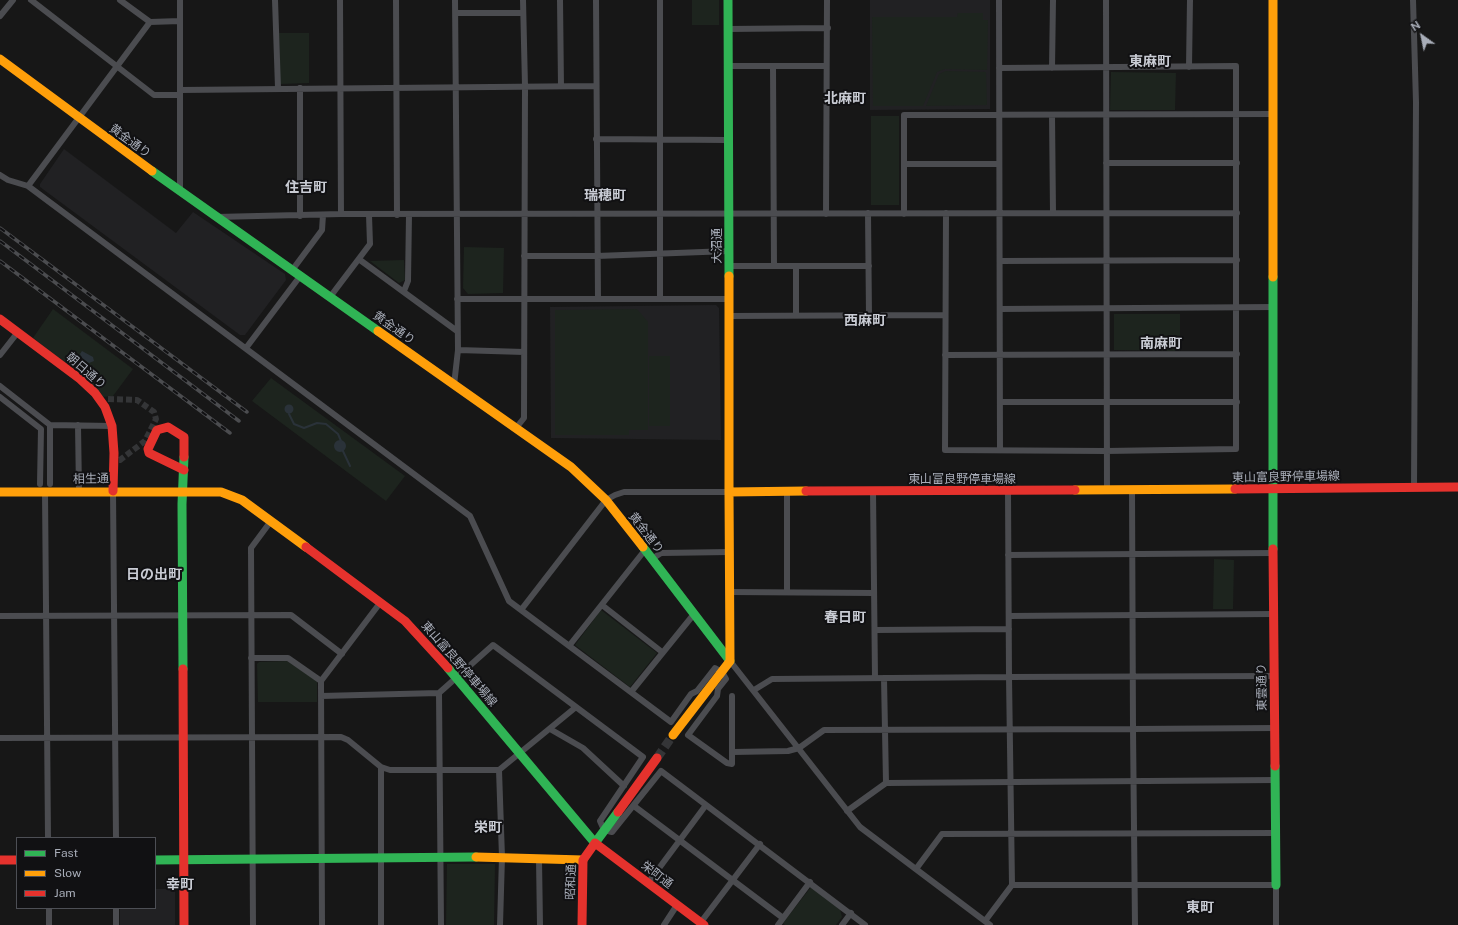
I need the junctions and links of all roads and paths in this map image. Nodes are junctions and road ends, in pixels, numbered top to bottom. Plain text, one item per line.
1 (13, 0) edge
2 (31, 0) edge
3 (120, 0) edge
4 (180, 0) edge
5 (275, 0) edge
6 (340, 0) edge
7 (396, 0) edge
8 (455, 0) edge
9 (523, 0) edge
10 (560, 0) edge
11 (596, 0) edge
12 (660, 0) edge
13 (728, 0) edge
14 (827, 0) edge
15 (999, 0) edge
16 (1053, 0) edge
17 (1106, 0) edge
18 (1190, 0) edge
19 (1273, 0) edge
20 (1413, 0) edge
21 (456, 12) junction
22 (523, 13) junction
23 (0, 16) edge
24 (180, 21) junction
25 (150, 22) junction
26 (828, 28) junction
27 (728, 29) junction
28 (0, 59) edge
29 (117, 66) junction
30 (727, 66) junction
31 (773, 66) junction
32 (826, 66) junction
33 (1189, 67) junction
34 (999, 68) junction
35 (1052, 68) junction
36 (1106, 68) junction
37 (457, 86) junction
38 (525, 86) junction
39 (561, 86) junction
40 (596, 86) junction
41 (397, 87) junction
42 (278, 88) junction
43 (300, 88) junction
44 (340, 88) junction
45 (180, 93) junction
46 (1237, 113) junction
47 (1052, 114) junction
48 (1106, 114) junction
49 (1274, 114) junction
50 (999, 115) junction
51 (78, 117) junction
52 (596, 139) junction
53 (660, 140) junction
54 (727, 140) junction
55 (1106, 163) junction
56 (1236, 163) junction
57 (904, 164) junction
58 (999, 164) junction
59 (0, 175) edge
60 (28, 186) junction
61 (180, 192) junction
62 (868, 213) junction
63 (946, 213) junction
64 (1053, 213) junction
65 (1106, 213) junction
66 (1237, 213) junction
67 (341, 214) junction
68 (525, 214) junction
69 (596, 214) junction
70 (661, 214) junction
71 (729, 214) junction
72 (774, 214) junction
73 (826, 214) junction
74 (904, 214) junction
75 (999, 214) junction
76 (323, 215) junction
77 (409, 215) junction
78 (300, 216) junction
79 (369, 216) junction
80 (397, 216) junction
81 (455, 216) junction
82 (216, 217) junction
83 (729, 252) junction
84 (661, 254) junction
85 (524, 256) junction
86 (597, 256) junction
87 (360, 260) junction
88 (1237, 260) junction
89 (1000, 261) junction
90 (1106, 261) junction
91 (729, 266) junction
92 (774, 266) junction
93 (869, 266) junction
94 (796, 267) junction
95 (293, 269) junction
96 (301, 275) junction
97 (404, 292) junction
98 (330, 297) junction
99 (524, 298) junction
100 (660, 298) junction
101 (457, 299) junction
102 (598, 299) junction
103 (728, 299) junction
104 (1106, 307) junction
105 (1236, 307) junction
106 (1274, 307) junction
107 (1000, 309) junction
108 (796, 315) junction
109 (946, 315) junction
110 (728, 316) junction
111 (869, 316) junction
112 (0, 319) edge
113 (457, 331) junction
114 (18, 332) junction
115 (246, 348) junction
116 (458, 350) junction
117 (524, 352) junction
118 (1237, 354) junction
119 (0, 355) edge
120 (946, 355) junction
121 (1106, 355) junction
122 (1000, 356) junction
123 (454, 385) junction
124 (0, 386) edge
125 (0, 397) edge
126 (1000, 402) junction
127 (1237, 402) junction
128 (1106, 403) junction
129 (50, 425) junction
130 (78, 426) junction
131 (112, 426) junction
132 (516, 428) junction
133 (1000, 450) junction
134 (1106, 451) junction
135 (184, 470) junction
136 (45, 487) junction
137 (1274, 488) junction
138 (1414, 488) junction
139 (1458, 488) edge
140 (1107, 490) junction
141 (1132, 490) junction
142 (79, 491) junction
143 (113, 491) junction
144 (787, 491) junction
145 (873, 491) junction
146 (1008, 491) junction
147 (0, 492) edge
148 (183, 492) junction
149 (729, 492) junction
150 (606, 500) junction
151 (271, 521) junction
152 (645, 550) junction
153 (730, 552) junction
154 (1274, 553) junction
155 (1132, 554) junction
156 (1008, 555) junction
157 (652, 559) junction
158 (730, 592) junction
159 (787, 592) junction
160 (874, 593) junction
161 (380, 603) junction
162 (602, 605) junction
163 (521, 610) junction
164 (183, 614) junction
165 (251, 614) junction
166 (694, 614) junction
167 (1273, 614) junction
168 (1132, 615) junction
169 (0, 616) edge
170 (46, 616) junction
171 (114, 616) junction
172 (1009, 616) junction
173 (1009, 629) junction
174 (874, 630) junction
175 (569, 646) junction
176 (662, 652) junction
177 (342, 654) junction
178 (251, 658) junction
179 (730, 661) junction
180 (722, 672) junction
181 (1132, 676) junction
182 (1274, 676) junction
183 (456, 677) junction
184 (876, 678) junction
185 (884, 678) junction
186 (1009, 678) junction
187 (321, 681) junction
188 (754, 690) junction
189 (631, 692) junction
190 (439, 693) junction
191 (321, 696) junction
192 (732, 696) dead end
193 (576, 707) junction
194 (1274, 728) junction
195 (550, 729) junction
196 (1009, 729) junction
197 (1133, 729) junction
198 (885, 730) junction
199 (673, 735) tunnel mouth
200 (321, 736) junction
201 (115, 737) junction
202 (184, 737) junction
203 (252, 737) junction
204 (0, 738) edge
205 (48, 738) junction
206 (799, 748) junction
207 (733, 752) junction
208 (519, 755) junction
209 (657, 758) tunnel mouth
210 (381, 768) junction
211 (499, 770) junction
212 (440, 771) junction
213 (1276, 780) junction
214 (1010, 781) junction
215 (1134, 781) junction
216 (886, 783) junction
217 (624, 786) junction
218 (706, 805) junction
219 (634, 806) junction
220 (847, 811) junction
221 (604, 830) junction
222 (1277, 833) junction
223 (1010, 834) junction
224 (1133, 834) junction
225 (48, 837) edge
226 (116, 837) edge
227 (680, 842) junction
228 (595, 843) junction
229 (760, 844) junction
230 (502, 857) junction
231 (380, 858) junction
232 (321, 859) junction
233 (440, 859) junction
234 (540, 859) junction
235 (0, 860) edge
236 (16, 860) edge
237 (156, 860) edge
238 (184, 860) junction
239 (252, 860) junction
240 (583, 860) junction
241 (916, 869) junction
242 (732, 880) junction
243 (810, 882) junction
244 (648, 883) junction
245 (1012, 885) junction
246 (1276, 885) junction
247 (1135, 886) junction
248 (677, 905) junction
249 (48, 909) edge
250 (116, 909) edge
251 (851, 913) junction
252 (783, 918) junction
253 (987, 923) edge
254 (702, 924) edge
255 (862, 924) edge
256 (48, 925) edge
257 (116, 925) edge
258 (184, 925) edge
259 (253, 925) edge
260 (322, 925) edge
261 (381, 925) edge
262 (441, 925) edge
263 (500, 925) edge
264 (540, 925) edge
265 (582, 925) edge
266 (664, 925) edge
267 (779, 925) edge
268 (842, 925) edge
269 (1134, 925) edge
270 (1276, 925) edge

1 - 23 street
2 - 29 street
3 - 25 street
4 - 24 street
5 - 42 street
6 - 44 street
7 - 41 street
8 - 21 street
9 - 22 street
10 - 39 street
11 - 40 street
12 - 53 street
13 - 27 street, 大沼通
14 - 26 street
15 - 34 street
16 - 35 street
17 - 36 street
18 - 33 street
19 - 49 street, 東雲通り
20 - 138 street
21 - 22 street
21 - 37 street
22 - 38 street
24 - 25 street
24 - 45 street
25 - 29 street
26 - 27 street
26 - 32 street
27 - 30 street, 大沼通
28 - 51 street, 黄金通り
29 - 45 street
29 - 51 street
30 - 31 street
30 - 54 street, 大沼通
31 - 32 street
31 - 72 street
32 - 73 street
33 - 36 street
33 - 46 street
34 - 35 street
34 - 50 street
35 - 36 street
36 - 48 street
37 - 38 street
37 - 41 street
37 - 81 street
38 - 39 street
38 - 68 street
39 - 40 street
40 - 52 street
41 - 44 street
41 - 80 street
42 - 43 street
42 - 45 street
43 - 44 street
43 - 78 street
44 - 67 street
45 - 61 street
46 - 48 street
46 - 49 street
46 - 56 street
47 - 48 street
47 - 50 street
47 - 64 street
48 - 55 street
49 - 106 street, 東雲通り
50 - 57 street
50 - 58 street
51 - 60 street
51 - 61 street, 黄金通り
52 - 53 street
52 - 69 street
53 - 54 street
53 - 70 street
54 - 71 street, 大沼通
55 - 56 street
55 - 65 street
56 - 66 street
57 - 58 street
57 - 74 street
58 - 75 street
59 - 60 street
60 - 115 street
61 - 82 street, 黄金通り
62 - 73 street
62 - 74 street
62 - 93 street
63 - 74 street
63 - 75 street
63 - 109 street
64 - 65 street
64 - 75 street
65 - 66 street
65 - 90 street
66 - 88 street
67 - 76 street
67 - 79 street
68 - 69 street
68 - 81 street
68 - 85 street
69 - 70 street
69 - 86 street
70 - 71 street
70 - 84 street
71 - 72 street
71 - 83 street, 大沼通
72 - 73 street
72 - 92 street
75 - 89 street
76 - 78 street
76 - 95 street
77 - 80 street
77 - 81 street
77 - 97 street
78 - 82 street
79 - 80 street
79 - 87 street
81 - 101 street
82 - 95 street, 黄金通り
83 - 84 street
83 - 91 street, 大沼通
84 - 86 street
84 - 100 street
85 - 86 street
85 - 99 street
86 - 102 street
87 - 97 street
87 - 98 street
88 - 90 street
88 - 105 street
89 - 90 street
89 - 107 street
90 - 104 street
91 - 92 street
91 - 103 street, 大沼通
92 - 94 street
93 - 94 street
93 - 111 street
94 - 108 street
95 - 96 street, 黄金通り
96 - 98 street, 黄金通り
96 - 115 street
97 - 113 street
98 - 123 street, 黄金通り
99 - 101 street
99 - 102 street
99 - 117 street
100 - 102 street
100 - 103 street
101 - 113 street
103 - 110 street, 大沼通
104 - 105 street
104 - 107 street
104 - 121 street
105 - 106 street
105 - 118 street
106 - 137 street, 東雲通り
107 - 122 street
108 - 110 street
108 - 111 street
109 - 111 street
109 - 120 street
110 - 149 street, 大沼通
112 - 114 street, 朝日通り
113 - 116 street
114 - 119 street
114 - 131 street, 朝日通り
115 - 163 street
116 - 117 street
116 - 123 street
117 - 132 street
118 - 121 street
118 - 127 street
120 - 122 street
120 - 133 street
121 - 122 street
121 - 128 street
122 - 126 street
123 - 132 street, 黄金通り
124 - 129 street
125 - 136 street
126 - 128 street
126 - 133 street
127 - 128 street
127 - 134 street
128 - 134 street
129 - 130 street
129 - 136 street
130 - 131 street
130 - 142 street
131 - 143 street, 朝日通り
132 - 150 street, 黄金通り
133 - 134 street
134 - 140 street
135 - 135 street
135 - 148 street
136 - 142 street, 相生通
136 - 147 street, 相生通
136 - 170 street
137 - 138 street, 東山富良野停車場線
137 - 141 street, 東山富良野停車場線
137 - 154 street, 東雲通り
138 - 139 street, 東山富良野停車場線
140 - 141 street, 東山富良野停車場線
140 - 146 street, 東山富良野停車場線
141 - 155 street
142 - 143 street, 相生通
143 - 148 street, 相生通
143 - 171 street
144 - 145 street, 東山富良野停車場線
144 - 149 street, 東山富良野停車場線
144 - 159 street
145 - 146 street, 東山富良野停車場線
145 - 160 street
146 - 156 street
148 - 151 street, 東山富良野停車場線
148 - 164 street
149 - 150 street
149 - 153 street
150 - 152 street, 黄金通り
150 - 163 street
151 - 161 street, 東山富良野停車場線
151 - 165 street
152 - 157 street, 黄金通り
152 - 162 street
153 - 157 street
153 - 158 street
154 - 155 street
154 - 167 street, 東雲通り
155 - 156 street
155 - 168 street
156 - 172 street
157 - 166 street, 黄金通り
158 - 159 street
158 - 179 street
159 - 160 street
160 - 174 street
161 - 177 street
161 - 183 street, 東山富良野停車場線
162 - 175 street
162 - 176 street
163 - 175 street
164 - 165 street
164 - 171 street
164 - 202 street
165 - 177 street
165 - 178 street
166 - 176 street
166 - 179 street, 黄金通り
167 - 168 street
167 - 182 street, 東雲通り
168 - 172 street
168 - 181 street
169 - 170 street
170 - 171 street
170 - 205 street
171 - 201 street
172 - 173 street
173 - 174 street
173 - 186 street
174 - 184 street
175 - 189 street
176 - 189 street
177 - 187 street
178 - 187 street
178 - 203 street
179 - 180 street
179 - 188 street
180 - 189 street
180 - 199 street
180 - 207 street
181 - 182 street
181 - 186 street
181 - 197 street
182 - 194 street, 東雲通り
183 - 190 street
183 - 193 street
183 - 208 street, 東山富良野停車場線
184 - 185 street
184 - 188 street
185 - 186 street
185 - 198 street
186 - 196 street
187 - 191 street
188 - 206 street
190 - 191 street
190 - 212 street
191 - 200 street
192 - 207 street
193 - 195 street
193 - 217 street
194 - 197 street
194 - 213 street, 東雲通り
195 - 208 street
195 - 217 street
196 - 197 street
196 - 198 street
196 - 214 street
197 - 215 street
198 - 206 street
198 - 216 street
200 - 203 street
200 - 210 street
200 - 232 street
201 - 202 street
201 - 205 street
201 - 226 street
202 - 203 street
202 - 238 street
203 - 239 street
204 - 205 street
205 - 225 street
206 - 207 street
206 - 220 street
208 - 211 street
208 - 228 street, 東山富良野停車場線
209 - 221 street
210 - 212 street
210 - 231 street
211 - 212 street
211 - 230 street
212 - 233 street
213 - 215 street
213 - 222 street, 東雲通り
214 - 215 street
214 - 216 street
214 - 223 street
215 - 224 street
216 - 220 street
217 - 221 street
218 - 219 street
218 - 227 street
218 - 229 street
219 - 221 street
219 - 227 street
220 - 241 street
221 - 228 street
222 - 224 street
222 - 246 street, 東雲通り
223 - 224 street
223 - 241 street
223 - 245 street
224 - 247 street
227 - 242 street
227 - 244 street
228 - 240 street, 昭和通
228 - 244 street, 栄町通
229 - 242 street
229 - 243 street
230 - 233 street
230 - 234 street
230 - 263 street
231 - 232 street
231 - 233 street
231 - 261 street
232 - 239 street
232 - 260 street
233 - 262 street
234 - 240 street
234 - 264 street
235 - 236 street
237 - 238 street
238 - 239 street
238 - 258 street
239 - 259 street
240 - 265 street, 昭和通
241 - 253 street
242 - 252 street
242 - 254 street
243 - 251 street
243 - 252 street
244 - 248 street, 栄町通
245 - 247 street
245 - 253 street
246 - 247 street
246 - 270 street
247 - 269 street
248 - 254 street, 栄町通
248 - 266 street
249 - 256 street
250 - 257 street
251 - 255 street
251 - 268 street
252 - 267 street

